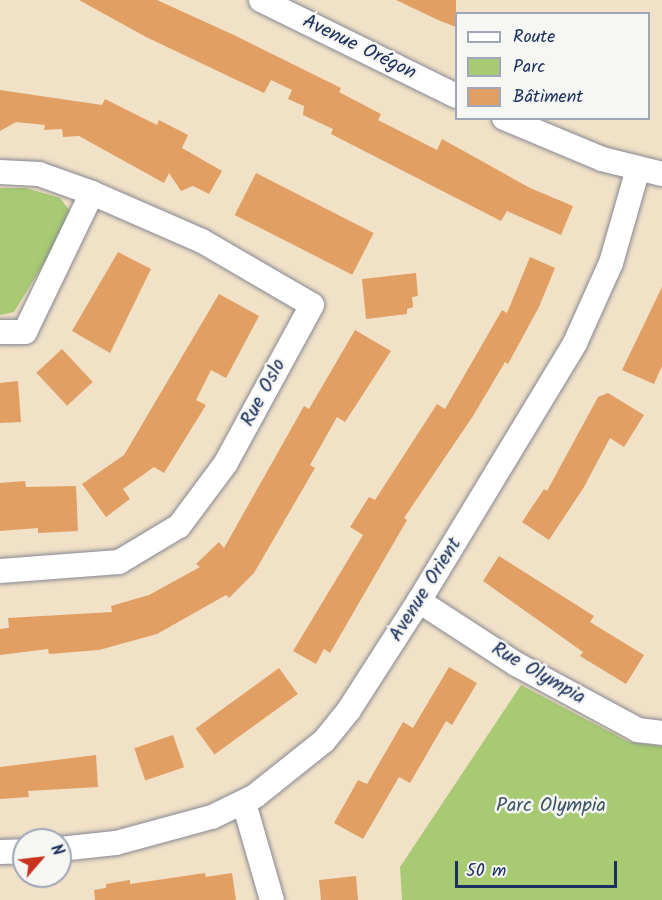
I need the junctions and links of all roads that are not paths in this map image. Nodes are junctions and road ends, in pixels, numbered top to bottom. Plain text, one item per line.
1 (261, 0) edge
2 (455, 96) edge
3 (508, 120) edge
4 (638, 169) junction
5 (0, 172) edge
6 (662, 174) edge
7 (92, 193) junction
8 (0, 332) edge
9 (0, 571) edge
10 (419, 602) junction
11 (662, 733) edge
12 (244, 803) junction
13 (72, 848) edge
14 (272, 900) edge

1 - 2 street, Avenue Orégon
3 - 4 street
4 - 6 street
4 - 10 street, Avenue Orient
5 - 7 street, Rue Oslo
7 - 8 street
7 - 9 street, Rue Oslo
10 - 11 street, Rue Olympia
10 - 12 street, Avenue Orient
12 - 13 street, Avenue Orient
12 - 14 street

